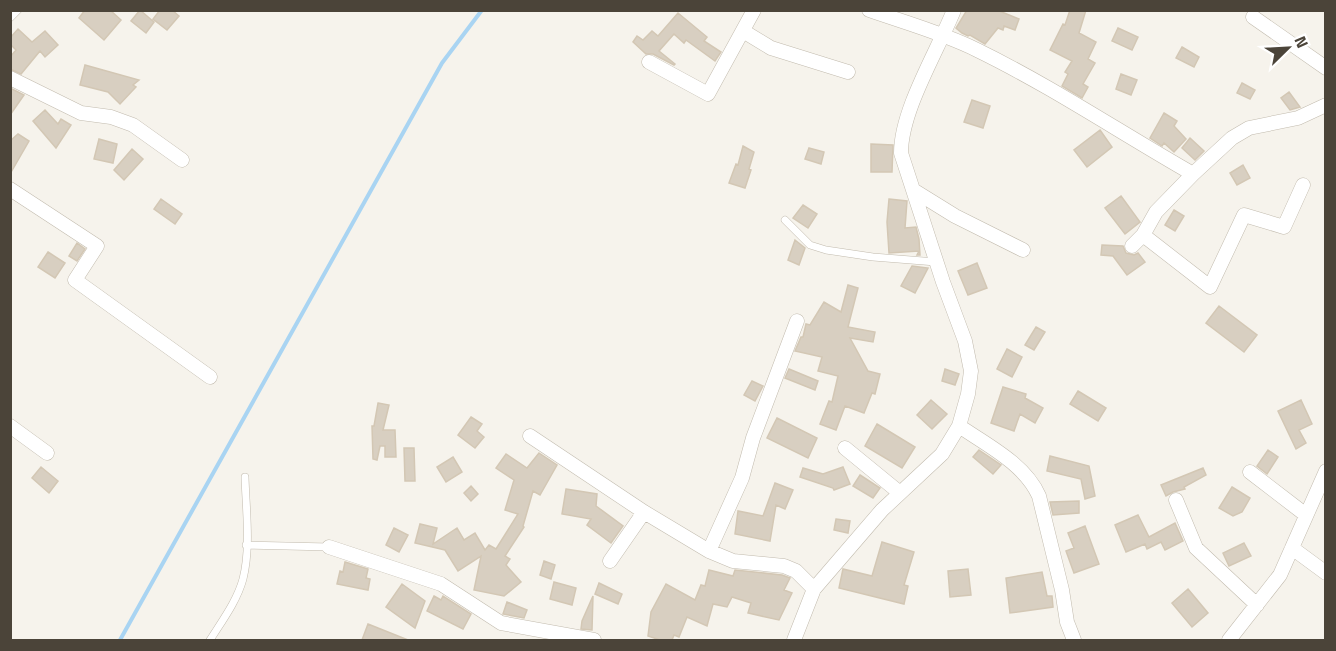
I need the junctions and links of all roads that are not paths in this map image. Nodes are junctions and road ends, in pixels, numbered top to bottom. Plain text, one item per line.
1 (18, 10) edge
2 (754, 10) edge
3 (869, 10) edge
4 (954, 10) edge
5 (1253, 17) dead end
6 (10, 18) edge
7 (743, 31) junction
8 (944, 35) junction
9 (649, 62) dead end
10 (1326, 68) edge
11 (848, 72) dead end
12 (10, 78) edge
13 (1326, 105) edge
14 (182, 160) dead end
15 (1193, 174) junction
16 (1303, 185) dead end
17 (10, 189) edge
18 (913, 190) junction
19 (785, 219) dead end
20 (1143, 235) junction
21 (1132, 246) dead end
22 (1023, 250) dead end
23 (936, 262) junction
24 (797, 321) dead end
25 (210, 377) dead end
26 (10, 426) edge
27 (959, 426) junction
28 (530, 436) dead end
29 (845, 448) dead end
30 (47, 453) dead end
31 (1326, 471) edge
32 (1250, 472) dead end
33 (245, 477) dead end
34 (900, 493) junction
35 (1176, 500) dead end
36 (644, 512) junction
37 (1306, 515) junction
38 (246, 545) junction
39 (329, 547) joint
40 (1292, 548) junction
41 (709, 552) junction
42 (610, 561) dead end
43 (1326, 573) edge
44 (814, 589) junction
45 (1257, 605) junction
46 (210, 640) edge
47 (594, 640) edge
48 (794, 640) edge
49 (1074, 640) edge
50 (1229, 640) edge

1 - 6 lane
2 - 7 street
3 - 8 street
4 - 8 street
5 - 10 street
7 - 9 street
7 - 11 street
8 - 15 street
8 - 18 street
12 - 14 street
13 - 15 street
15 - 20 street
16 - 20 street
17 - 25 street
18 - 22 street
18 - 23 street
19 - 23 lane
20 - 21 street
23 - 27 street
24 - 41 street
26 - 30 street
27 - 34 street
27 - 49 street
28 - 36 street
29 - 34 street
31 - 37 street
32 - 37 street
33 - 38 lane
34 - 44 street
35 - 45 street
36 - 41 street
36 - 42 street
37 - 40 street
38 - 39 lane
38 - 46 lane
39 - 47 street
40 - 43 street
40 - 45 street
41 - 44 street
44 - 48 street
45 - 50 street

